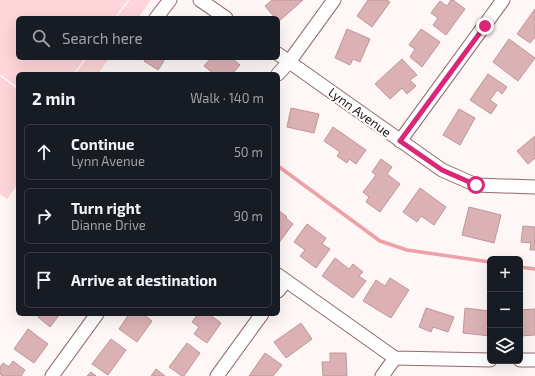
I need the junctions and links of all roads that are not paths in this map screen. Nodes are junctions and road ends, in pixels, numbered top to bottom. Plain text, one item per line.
1 (170, 0) edge
2 (200, 0) edge
3 (334, 0) edge
4 (503, 0) edge
5 (158, 16) edge
6 (223, 16) edge
7 (283, 58) edge
8 (279, 72) edge
9 (400, 141) junction
10 (535, 187) edge
11 (281, 282) edge
12 (96, 316) edge
13 (261, 316) edge
14 (395, 358) junction
15 (487, 360) edge
16 (523, 360) edge
17 (535, 360) edge
18 (52, 376) edge
19 (217, 376) edge
20 (382, 376) edge

1 - 5 street
2 - 6 street
3 - 7 street
4 - 9 street
7 - 8 street
7 - 9 street, Lynn Avenue
9 - 10 street, Lynn Avenue
11 - 14 street
12 - 18 street
13 - 19 street
14 - 15 street
14 - 20 street
16 - 17 street

